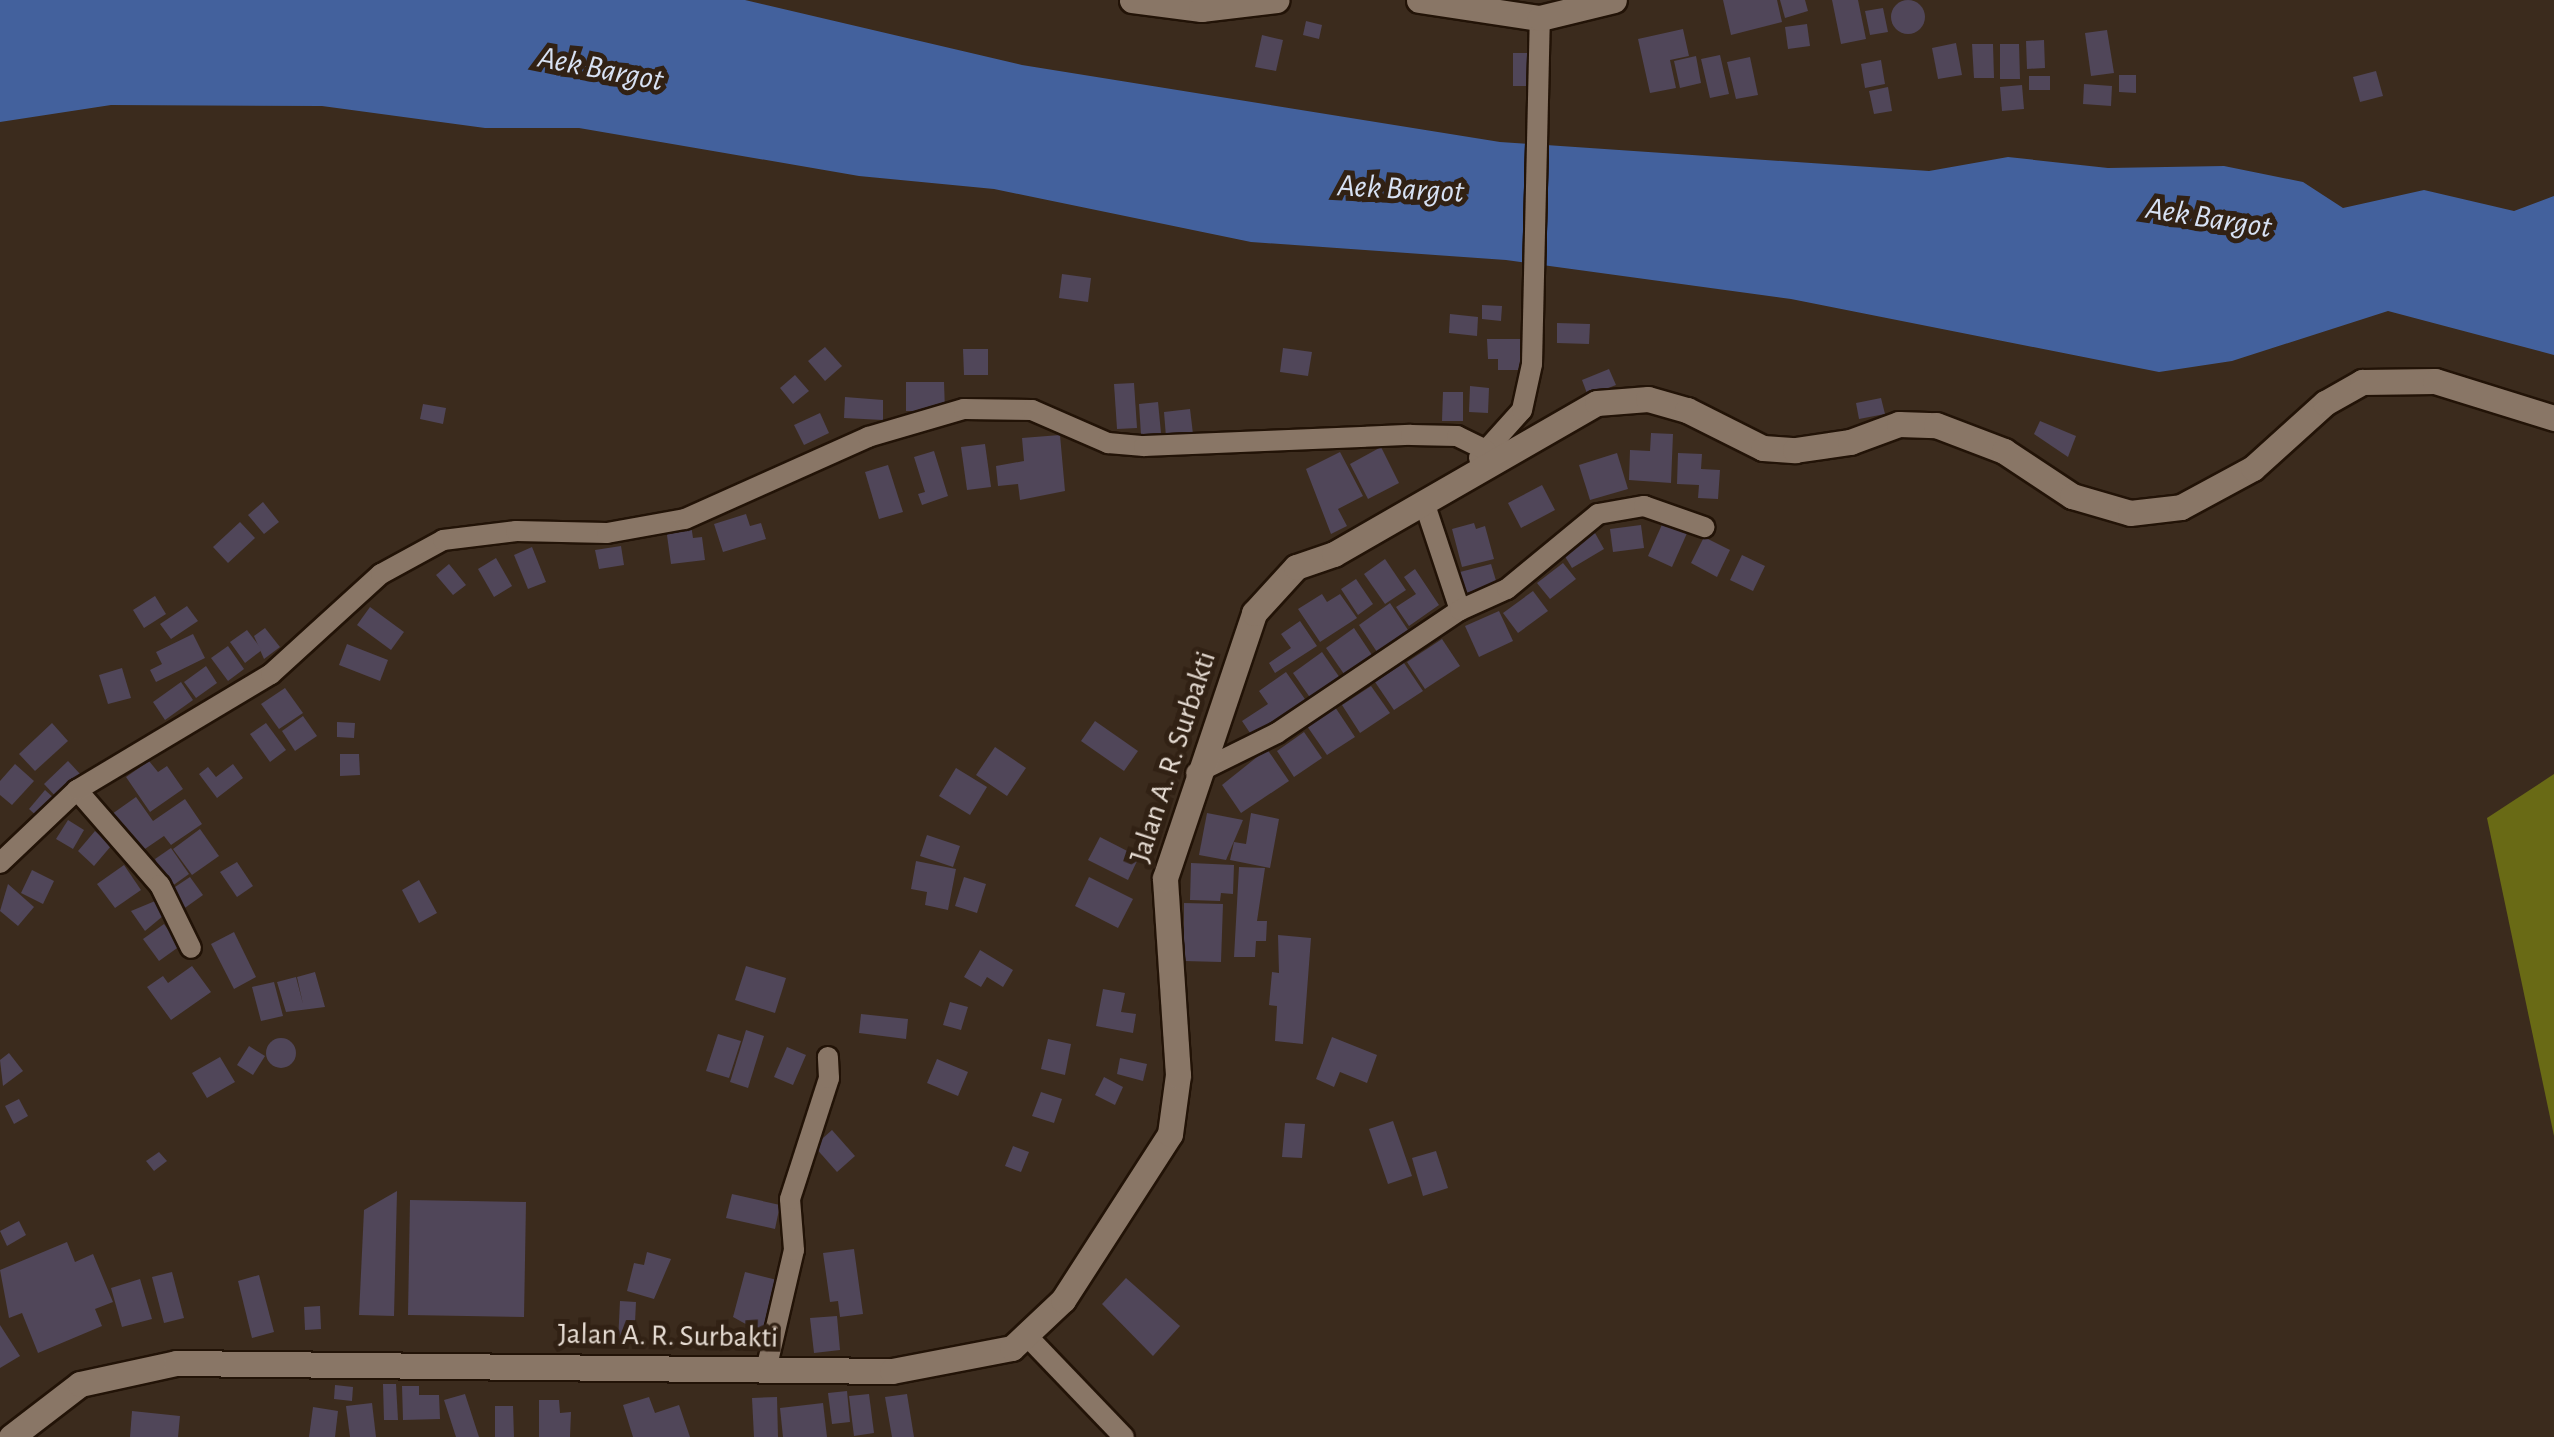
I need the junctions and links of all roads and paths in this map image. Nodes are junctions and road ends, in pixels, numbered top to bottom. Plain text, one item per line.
1 (1132, 0) edge
2 (1276, 0) edge
3 (1419, 0) edge
4 (1614, 0) edge
5 (1540, 18) junction
6 (2554, 418) edge
7 (1486, 450) junction
8 (1461, 480) junction
9 (1424, 502) junction
10 (1704, 526) dead end
11 (1460, 610) junction
12 (1196, 773) junction
13 (77, 790) junction
14 (0, 863) edge
15 (192, 948) dead end
16 (828, 1056) dead end
17 (1027, 1336) junction
18 (766, 1370) junction
19 (12, 1437) edge
20 (1124, 1437) edge

1 - 2 main road
3 - 5 main road
4 - 5 main road
5 - 7 street
6 - 8 main road, Jalan A. R. Surbakti
7 - 8 street
7 - 13 street
8 - 9 main road, Jalan A. R. Surbakti
9 - 11 street
9 - 12 main road, Jalan A. R. Surbakti
10 - 11 street
11 - 12 street
12 - 17 main road, Jalan A. R. Surbakti
13 - 14 street
13 - 15 street
16 - 18 street
17 - 18 main road, Jalan A. R. Surbakti
17 - 20 street
18 - 19 main road, Jalan A. R. Surbakti

